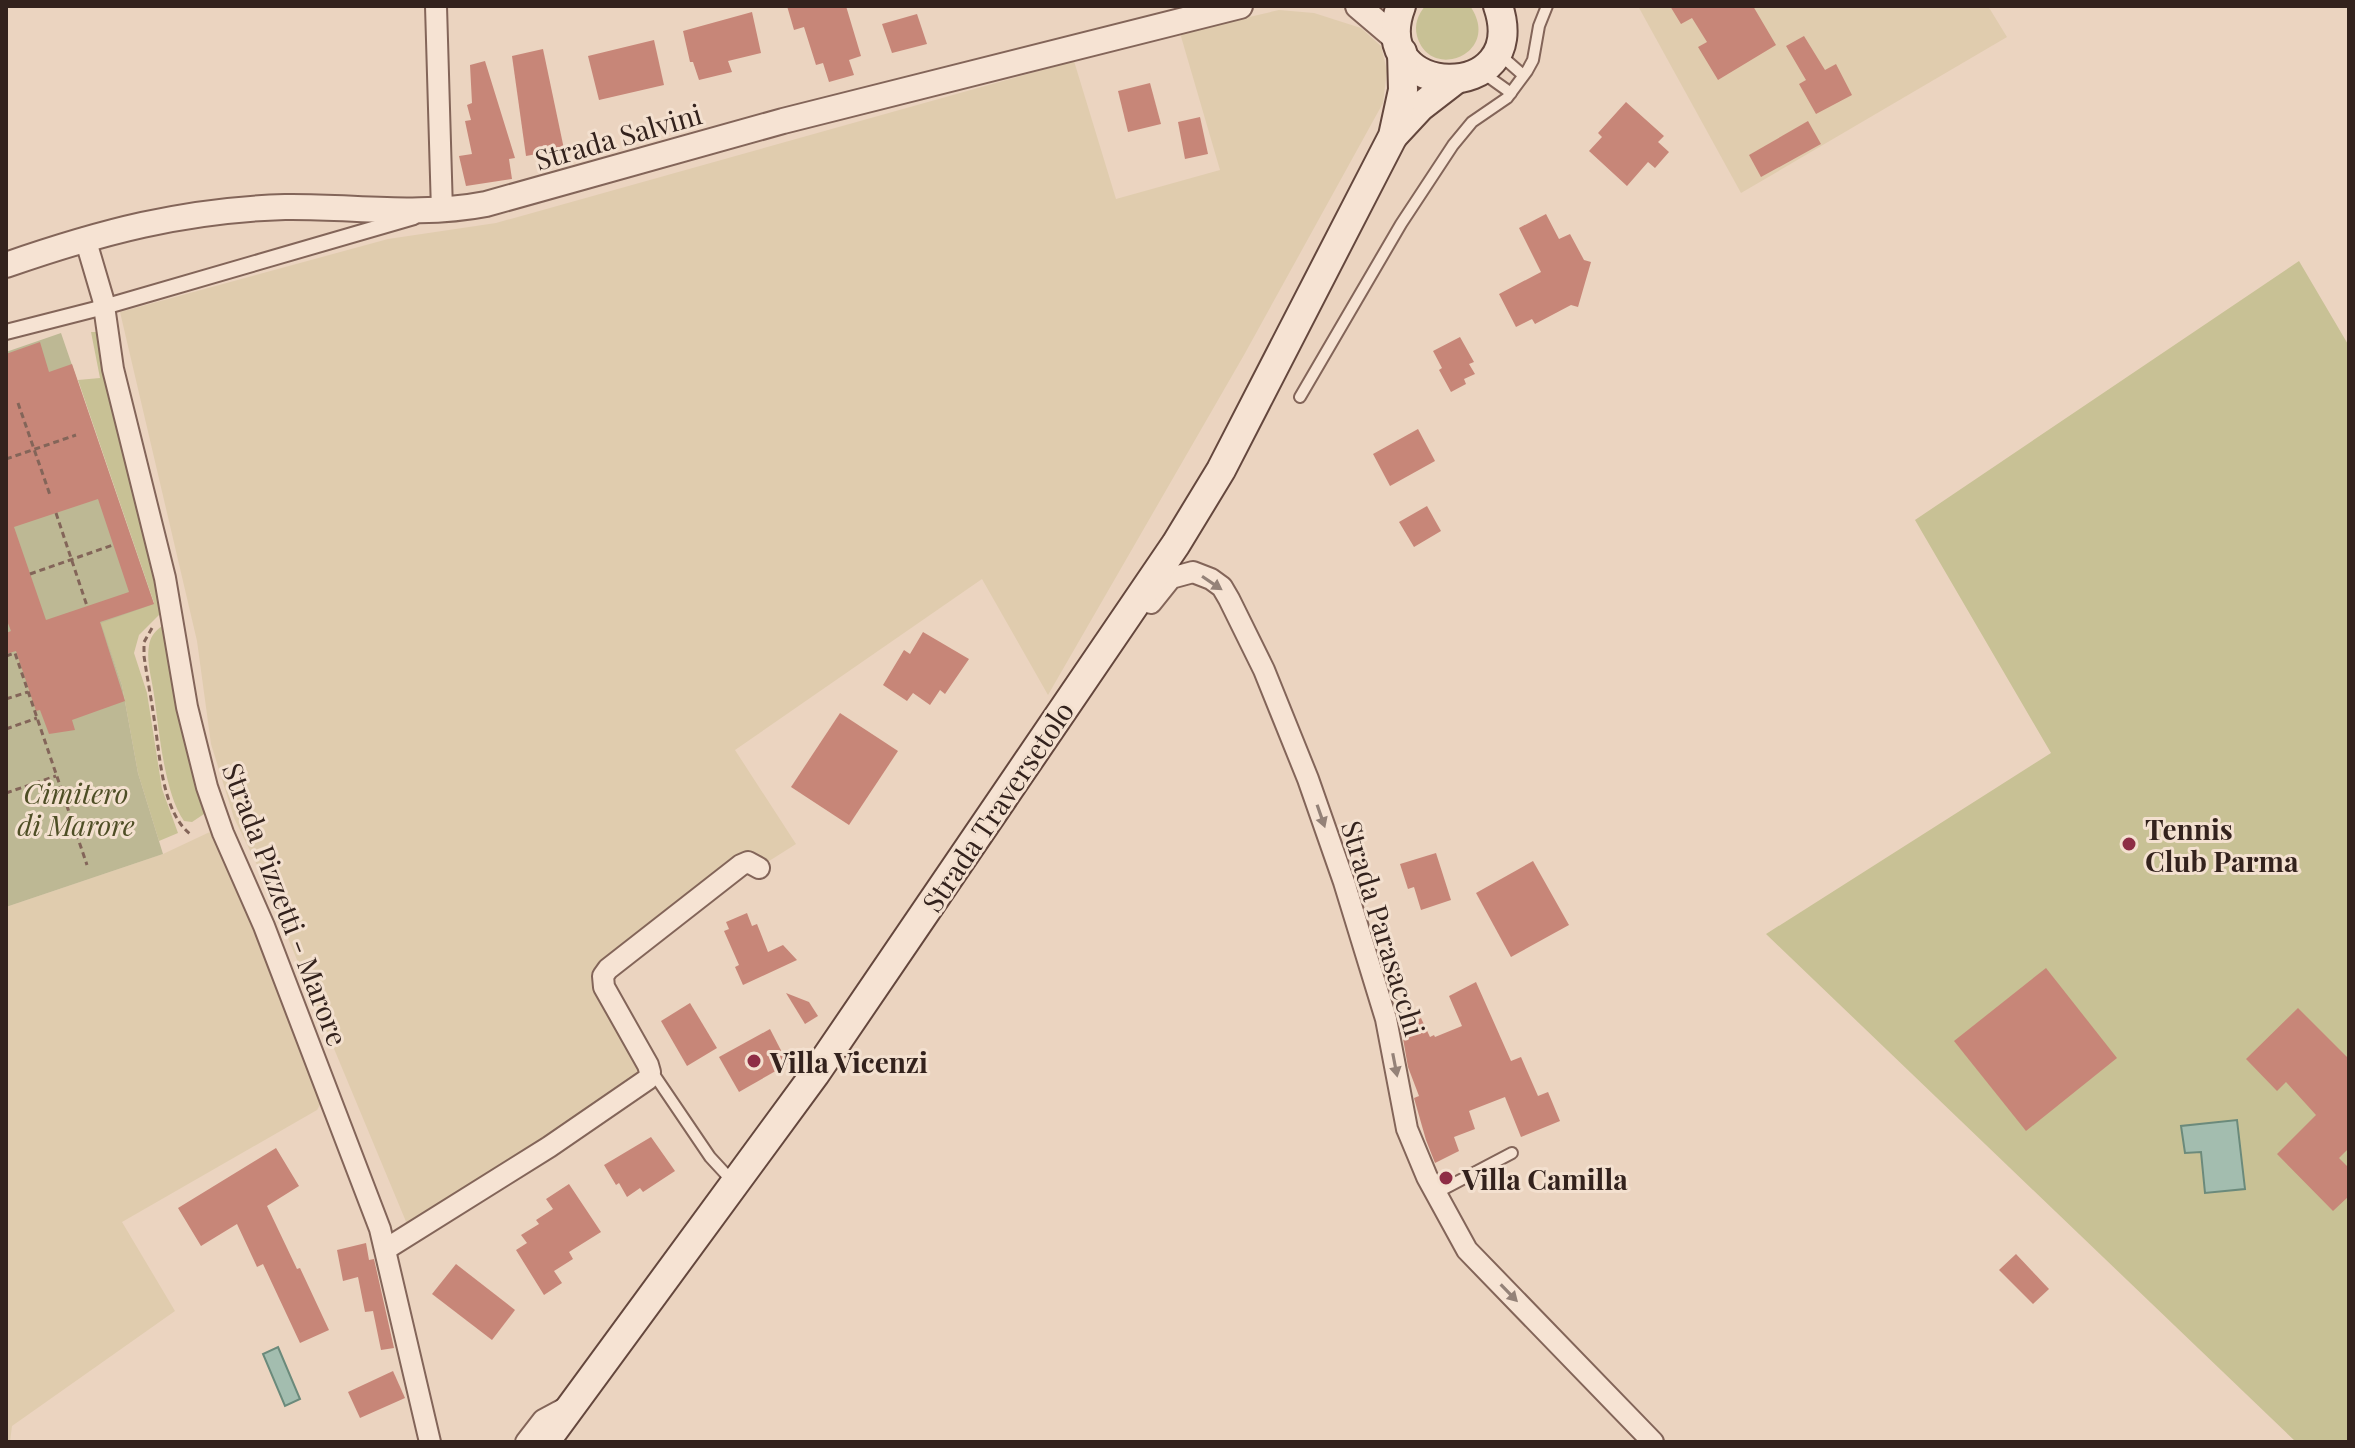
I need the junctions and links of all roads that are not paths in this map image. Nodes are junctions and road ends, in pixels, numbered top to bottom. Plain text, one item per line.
1 (436, 6) edge
2 (1240, 6) edge
3 (1358, 6) edge
4 (1401, 6) edge
5 (1547, 6) edge
6 (1503, 10) edge
7 (1400, 46) junction
8 (1478, 68) junction
9 (1523, 75) junction
10 (1511, 93) junction
11 (1393, 136) junction
12 (442, 211) junction
13 (85, 238) junction
14 (6, 265) edge
15 (104, 307) junction
16 (6, 332) edge
17 (1300, 397) dead end
18 (1062, 710) junction
19 (759, 868) dead end
20 (648, 1065) junction
21 (1512, 1153) dead end
22 (735, 1184) junction
23 (1436, 1193) junction
24 (386, 1249) junction
25 (577, 1397) junction
26 (430, 1442) edge
27 (526, 1442) edge
28 (545, 1442) edge
29 (1653, 1442) edge

1 - 12 street
2 - 12 street, Strada Salvini
3 - 7 street
4 - 7 main road, Strada Traversetolo
5 - 9 lane
6 - 8 main road
7 - 8 main road
7 - 11 main road, Strada Traversetolo
8 - 9 lane
8 - 10 lane
8 - 11 main road, Strada Traversetolo
9 - 10 lane
10 - 17 lane
11 - 18 main road, Strada Traversetolo
12 - 13 street, Strada Salvini
12 - 15 street
13 - 14 street, Strada Salvini
13 - 15 street, Strada Pizzetti - Marore
15 - 16 street
15 - 24 street, Strada Pizzetti - Marore
18 - 22 main road, Strada Traversetolo
18 -> 23 street, Strada Parasacchi
19 - 20 street
20 - 22 lane
20 - 24 street
21 - 23 lane
22 - 25 main road, Strada Traversetolo
23 -> 29 street, Strada Parasacchi
24 - 26 street, Strada Pizzetti - Marore
25 - 27 street
25 - 28 main road, Strada Traversetolo

